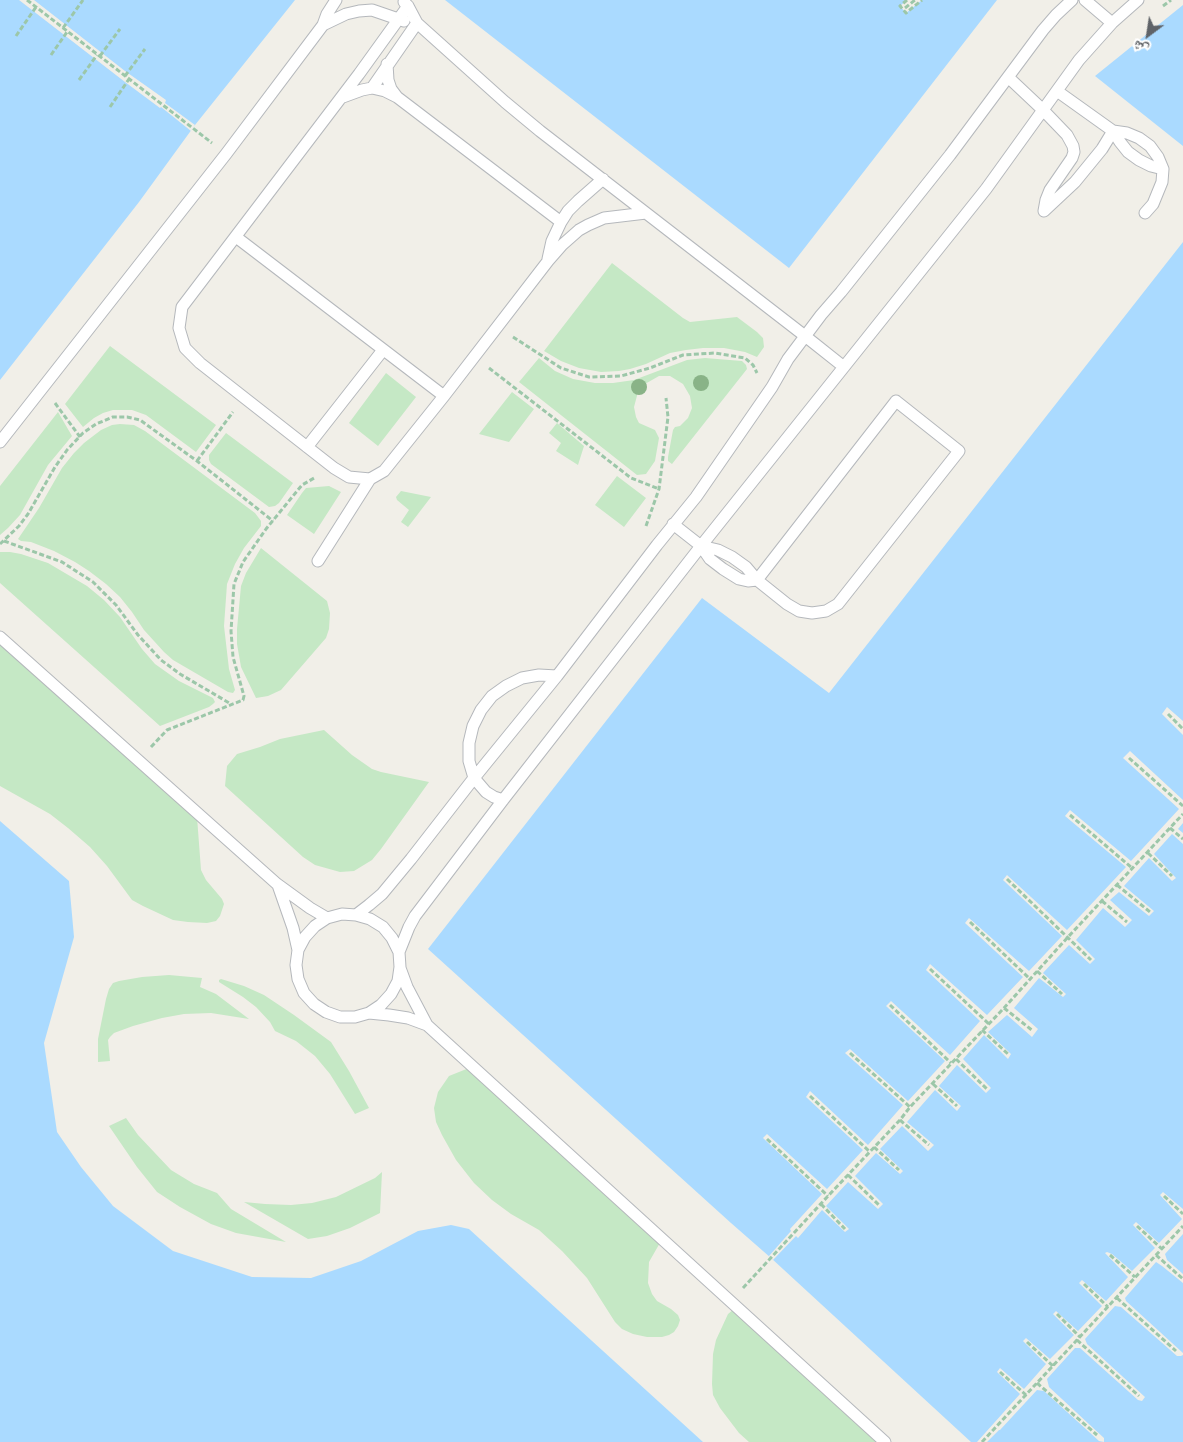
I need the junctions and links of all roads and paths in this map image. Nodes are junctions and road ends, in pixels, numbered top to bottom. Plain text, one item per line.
1 (27, 0) edge
2 (83, 0) edge
3 (336, 0) edge
4 (907, 0) edge
5 (915, 0) edge
6 (922, 0) edge
7 (1072, 0) edge
8 (1085, 0) edge
9 (1138, 0) edge
10 (1171, 0) edge
11 (32, 2) edge
12 (405, 3) edge
13 (1163, 6) dead end
14 (36, 7) junction
15 (905, 8) dead end
16 (398, 19) junction
17 (417, 23) junction
18 (1112, 23) junction
19 (323, 25) junction
20 (63, 28) junction
21 (120, 29) dead end
22 (67, 32) junction
23 (16, 36) dead end
24 (144, 49) dead end
25 (52, 55) dead end
26 (99, 55) junction
27 (387, 64) junction
28 (125, 76) junction
29 (1008, 77) junction
30 (129, 79) junction
31 (79, 80) dead end
32 (372, 88) junction
33 (1056, 91) junction
34 (397, 97) junction
35 (341, 98) junction
36 (110, 107) dead end
37 (1043, 110) junction
38 (1114, 131) junction
39 (226, 154) junction
40 (1163, 169) junction
41 (603, 179) junction
42 (646, 213) junction
43 (1145, 213) dead end
44 (561, 222) junction
45 (236, 237) junction
46 (548, 261) junction
47 (498, 326) junction
48 (805, 336) junction
49 (384, 350) junction
50 (474, 357) junction
51 (844, 367) junction
52 (772, 387) junction
53 (42, 389) junction
54 (444, 396) junction
55 (244, 398) junction
56 (666, 398) dead end
57 (80, 437) junction
58 (0, 442) edge
59 (307, 447) junction
60 (197, 461) junction
61 (334, 468) junction
62 (370, 479) junction
63 (659, 489) junction
64 (273, 521) junction
65 (673, 524) junction
66 (4, 541) junction
67 (0, 544) edge
68 (657, 545) junction
69 (701, 546) junction
70 (318, 561) dead end
71 (757, 580) junction
72 (0, 637) edge
73 (557, 676) junction
74 (232, 704) junction
75 (1168, 714) dead end
76 (1183, 729) edge
77 (1129, 758) dead end
78 (139, 760) junction
79 (474, 778) junction
80 (503, 800) junction
81 (1183, 806) edge
82 (1183, 814) edge
83 (1070, 815) dead end
84 (1170, 828) junction
85 (1183, 839) edge
86 (1148, 853) junction
87 (1132, 868) junction
88 (1172, 876) dead end
89 (1006, 879) dead end
90 (277, 884) junction
91 (1117, 885) junction
92 (1102, 901) junction
93 (1150, 912) dead end
94 (356, 915) junction
95 (328, 918) junction
96 (970, 922) dead end
97 (1127, 922) dead end
98 (1068, 937) junction
99 (298, 950) junction
100 (399, 952) junction
101 (1091, 960) dead end
102 (400, 967) junction
103 (930, 970) dead end
104 (1037, 971) junction
105 (1030, 979) junction
106 (1062, 994) dead end
107 (890, 1005) dead end
108 (1004, 1008) junction
109 (369, 1013) junction
110 (989, 1024) junction
111 (427, 1025) junction
112 (982, 1030) junction
113 (1033, 1031) dead end
114 (850, 1053) dead end
115 (1008, 1054) dead end
116 (956, 1059) junction
117 (951, 1063) junction
118 (933, 1084) junction
119 (987, 1089) dead end
120 (810, 1096) dead end
121 (956, 1106) dead end
122 (910, 1107) junction
123 (900, 1120) junction
124 (767, 1139) dead end
125 (929, 1145) dead end
126 (874, 1148) junction
127 (870, 1152) junction
128 (899, 1170) dead end
129 (848, 1176) junction
130 (828, 1196) junction
131 (1164, 1196) dead end
132 (821, 1204) junction
133 (878, 1205) dead end
134 (1183, 1214) edge
135 (1137, 1226) dead end
136 (1183, 1226) edge
137 (845, 1229) dead end
138 (1162, 1249) junction
139 (1110, 1255) dead end
140 (1156, 1255) junction
141 (1135, 1278) junction
142 (1183, 1279) edge
143 (1084, 1284) dead end
144 (1116, 1298) junction
145 (731, 1302) junction
146 (1108, 1307) junction
147 (1057, 1314) dead end
148 (1079, 1339) junction
149 (1027, 1342) dead end
150 (1176, 1351) dead end
151 (1053, 1366) junction
152 (1000, 1372) dead end
153 (1037, 1383) junction
154 (1026, 1395) junction
155 (1139, 1396) dead end
156 (1097, 1435) dead end
157 (885, 1442) edge
158 (982, 1442) edge

1 - 11 path
2 - 20 path
3 - 19 lane
4 - 6 path
5 - 15 path
7 - 29 lane
8 - 18 lane
9 - 18 lane
10 - 13 path
11 - 14 path
12 - 16 lane
12 - 17 lane
14 - 20 path
14 - 23 path
16 - 17 lane
16 - 19 lane
16 - 35 lane
17 - 27 lane
17 - 41 lane
18 - 33 lane
19 - 39 lane
20 - 22 path
21 - 26 path
22 - 25 path
22 - 26 path
24 - 28 path
26 - 28 path
26 - 31 path
27 - 32 lane
27 - 34 lane
28 - 30 path
29 - 37 lane
29 - 48 lane
30 - 36 path
30 - 39 path
32 - 34 lane
32 - 35 lane
33 - 37 lane
33 - 38 lane
34 - 44 lane
35 - 45 lane
37 - 38 lane
37 - 51 lane
38 - 40 lane
38 - 40 lane
39 - 53 lane
40 - 43 lane
41 - 42 lane
41 - 44 lane
42 - 46 lane
42 - 48 lane
44 - 46 lane
45 - 49 lane
45 - 55 lane
46 - 47 lane
47 - 50 lane
47 - 52 path
48 - 51 lane
48 - 52 lane
49 - 54 lane
49 - 59 lane
50 - 54 lane
50 - 63 path
51 - 69 lane
52 - 65 lane
53 - 57 path
53 - 58 lane
54 - 62 lane
55 - 59 lane
55 - 60 path
56 - 63 path
57 - 60 path
57 - 66 path
59 - 61 lane
60 - 64 path
61 - 62 lane
61 - 64 path
62 - 70 lane
63 - 68 path
64 - 74 path
65 - 68 lane
65 - 69 lane
66 - 67 path
66 - 74 path
68 - 73 lane
69 - 71 lane
69 - 80 lane
71 - 71 lane
72 - 78 lane
73 - 79 lane
73 - 79 lane
74 - 78 path
75 - 76 path
77 - 81 path
78 - 90 lane
79 - 80 lane
79 - 94 lane
80 - 100 lane
82 - 84 path
83 - 87 path
84 - 85 path
84 - 86 path
86 - 87 path
86 - 88 path
87 - 91 path
89 - 98 path
90 - 95 lane
90 - 99 lane
91 - 92 path
91 - 93 path
92 - 97 path
92 - 98 path
94 - 95 lane
94 - 100 lane
95 - 99 lane
96 - 105 path
98 - 101 path
98 - 104 path
99 - 109 lane
100 - 102 lane
102 - 109 lane
102 - 111 lane
103 - 110 path
104 - 105 path
104 - 106 path
105 - 108 path
107 - 117 path
108 - 110 path
108 - 113 path
109 - 111 lane
110 - 112 path
111 - 145 lane
112 - 115 path
112 - 116 path
114 - 122 path
116 - 117 path
116 - 119 path
117 - 118 path
118 - 121 path
118 - 122 path
120 - 127 path
122 - 123 path
123 - 125 path
123 - 126 path
124 - 130 path
126 - 127 path
126 - 128 path
127 - 129 path
129 - 130 path
129 - 133 path
130 - 132 path
131 - 134 path
132 - 137 path
132 - 145 path
135 - 138 path
136 - 138 path
138 - 140 path
139 - 141 path
140 - 141 path
140 - 142 path
141 - 144 path
143 - 146 path
144 - 146 path
144 - 150 path
145 - 157 lane
146 - 148 path
147 - 148 path
148 - 151 path
148 - 155 path
149 - 151 path
151 - 153 path
152 - 154 path
153 - 154 path
153 - 156 path
154 - 158 path

